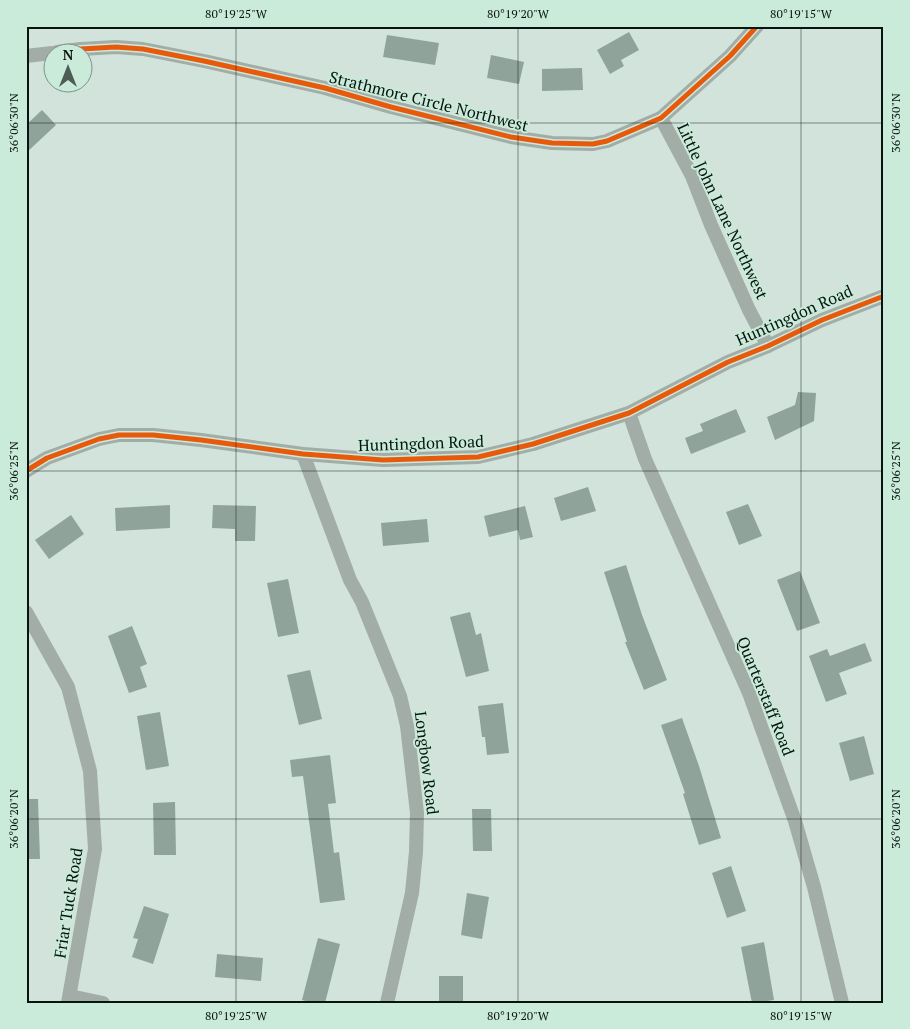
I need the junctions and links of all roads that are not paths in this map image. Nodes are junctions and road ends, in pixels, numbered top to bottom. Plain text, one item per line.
1 (757, 26) edge
2 (92, 48) edge
3 (42, 54) edge
4 (26, 56) edge
5 (661, 118) junction
6 (884, 296) edge
7 (768, 346) junction
8 (629, 412) junction
9 (303, 454) junction
10 (26, 471) edge
11 (26, 612) edge
12 (69, 999) edge
13 (103, 1003) edge
14 (387, 1003) edge
15 (842, 1003) edge

1 - 5 street, Strathmore Circle Northwest
2 - 5 street, Strathmore Circle Northwest
3 - 4 street
5 - 7 street, Little John Lane Northwest
6 - 7 street, Huntingdon Road
7 - 8 street, Huntingdon Road
8 - 9 street, Huntingdon Road
8 - 15 street, Quarterstaff Road
9 - 10 street, Huntingdon Road
9 - 14 street, Longbow Road
11 - 12 street, Friar Tuck Road
12 - 13 street

